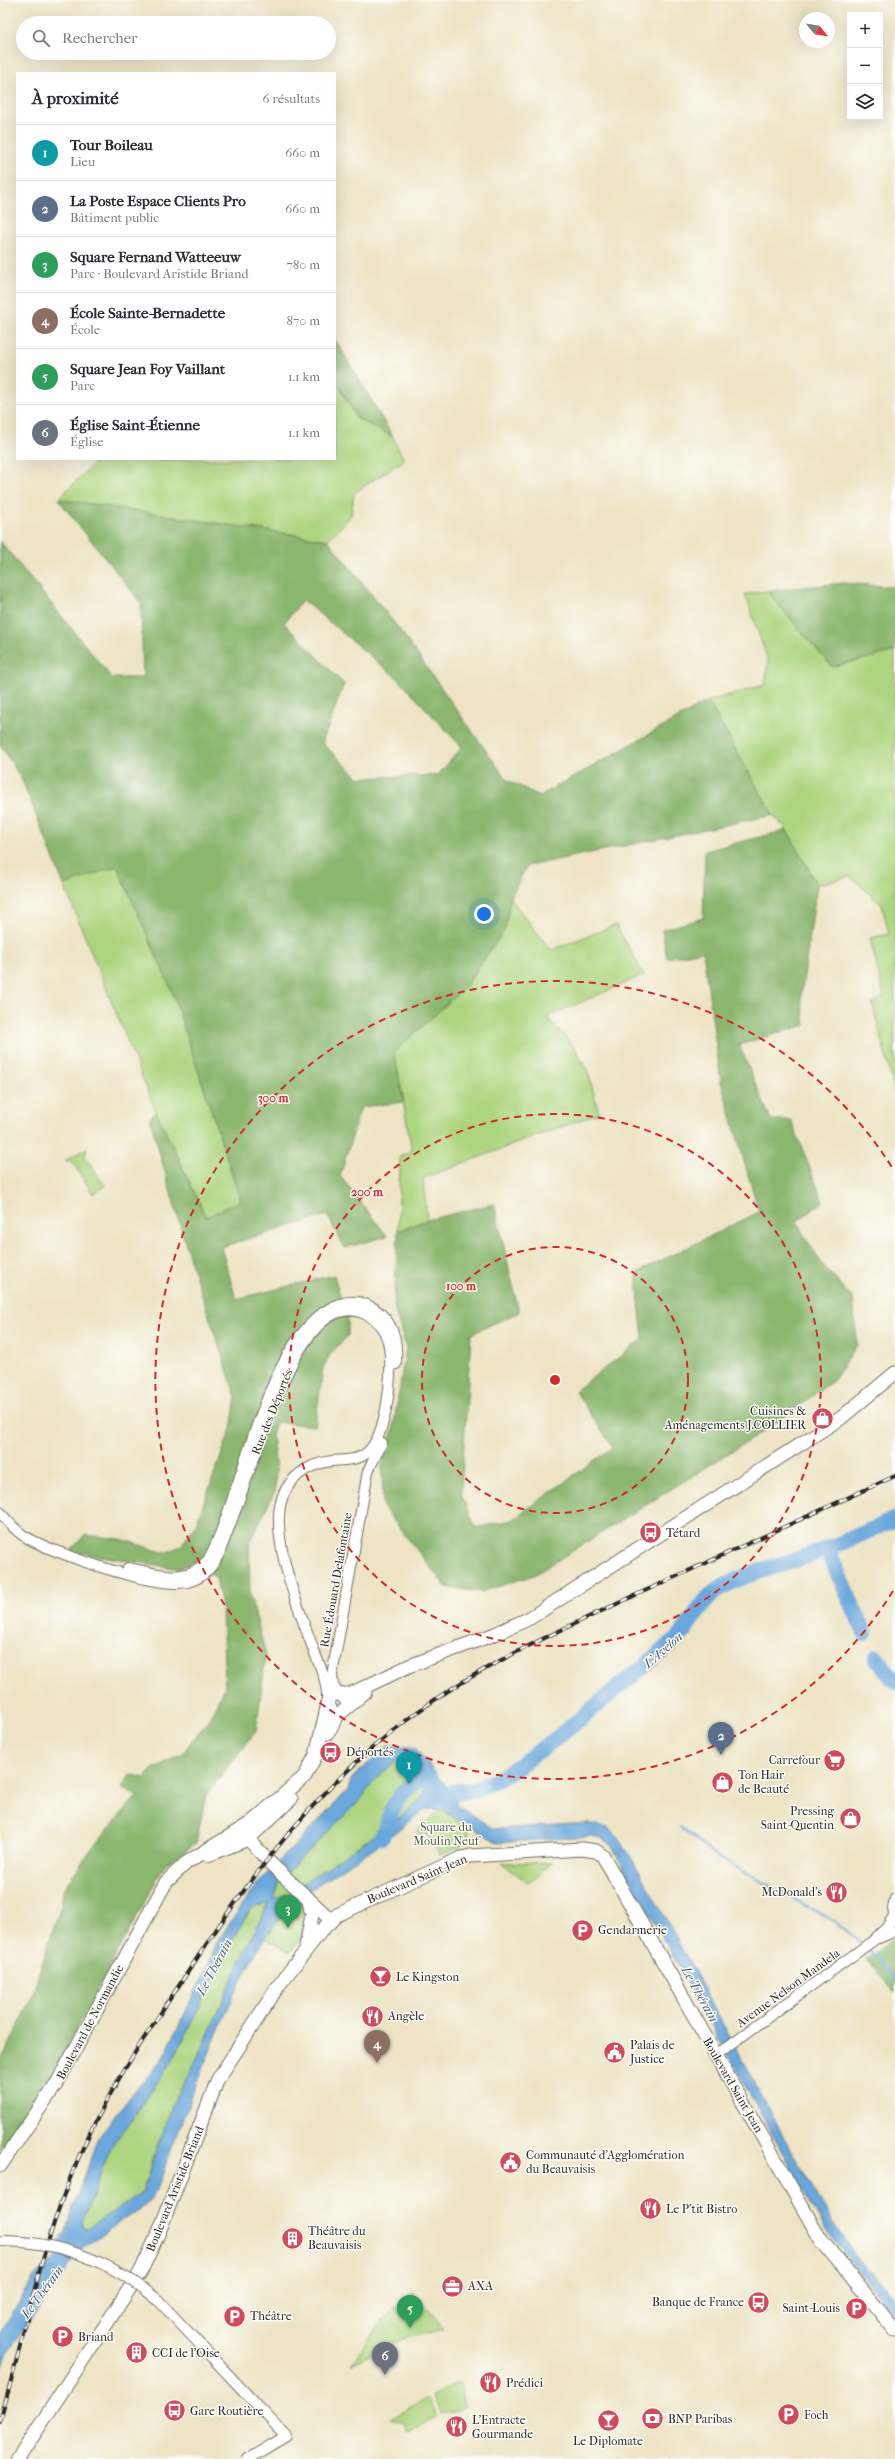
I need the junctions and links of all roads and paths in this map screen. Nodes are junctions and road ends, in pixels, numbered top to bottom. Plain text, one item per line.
1 (895, 1373) edge
2 (368, 1471) joint
3 (0, 1512) edge
4 (84, 1560) junction
5 (388, 1676) junction
6 (334, 1698) junction
7 (344, 1711) junction
8 (244, 1834) junction
9 (308, 1898) junction
10 (895, 1899) edge
11 (894, 1918) edge
12 (332, 1920) junction
13 (895, 1931) edge
14 (872, 1942) junction
15 (304, 1953) junction
16 (719, 2054) junction
17 (0, 2166) edge
18 (0, 2241) edge
19 (895, 2330) edge
20 (18, 2459) edge
21 (248, 2459) edge

1 - 5 main road
2 - 4 street, Rue des Déportés
2 - 6 street, Rue Édouard Delafontaine
3 - 4 street, Rue des Déportés
4 - 6 street, Rue des Déportés
5 - 6 main road
5 - 7 main road
6 - 7 main road
6 - 7 main road
6 - 8 main road, Rue des Déportés
7 - 8 main road
8 - 9 main road
8 - 17 main road, Boulevard de Normandie
9 - 12 main road
9 - 15 main road
10 - 11 street, Avenue Nelson Mandela
11 - 14 street, Avenue Nelson Mandela
12 - 15 main road, Boulevard Aristide Briand
12 - 16 main road, Boulevard Saint-Jean
13 - 14 street, Avenue Nelson Mandela
14 - 16 street, Avenue Nelson Mandela
15 - 20 main road, Boulevard Aristide Briand
16 - 19 main road, Boulevard Saint-Jean
18 - 21 street, bridge

